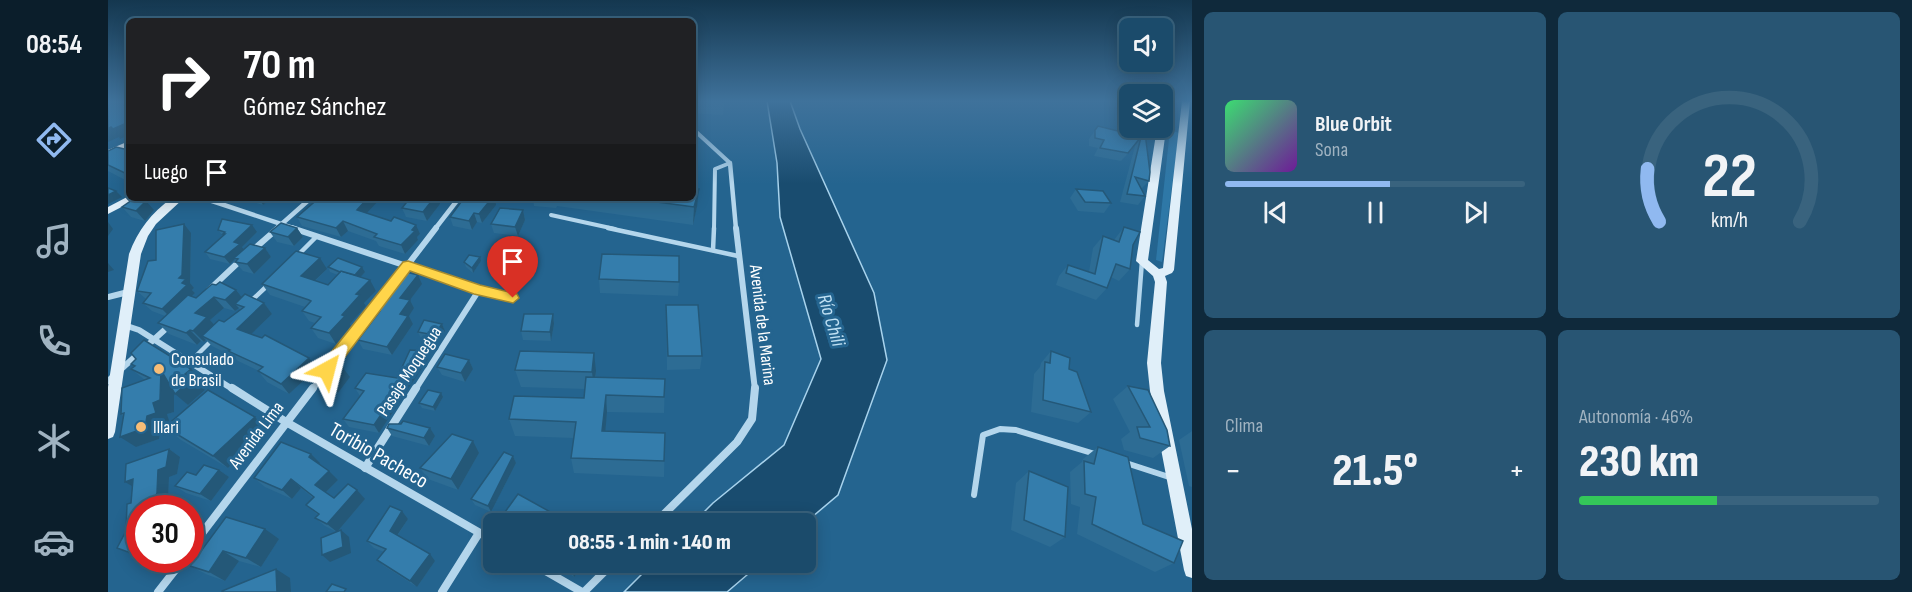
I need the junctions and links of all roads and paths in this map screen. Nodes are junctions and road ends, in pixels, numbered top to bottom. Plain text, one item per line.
1 (1183, 129) edge
2 (696, 132) edge
3 (1161, 138) edge
4 (126, 145) edge
5 (126, 151) edge
6 (108, 154) edge
7 (108, 160) edge
8 (730, 163) junction
9 (128, 201) edge
10 (175, 201) edge
11 (210, 201) edge
12 (308, 201) edge
13 (457, 201) edge
14 (108, 211) edge
15 (551, 215) dead end
16 (280, 226) junction
17 (316, 237) junction
18 (713, 250) junction
19 (738, 256) junction
20 (1142, 261) junction
21 (291, 262) edge
22 (408, 265) junction
23 (1158, 274) junction
24 (274, 278) edge
25 (479, 290) junction
26 (128, 292) junction
27 (204, 294) edge
28 (108, 297) edge
29 (513, 298) dead end
30 (249, 303) edge
31 (179, 316) edge
32 (124, 325) junction
33 (1137, 325) dead end
34 (216, 336) edge
35 (154, 339) junction
36 (191, 361) junction
37 (112, 377) edge
38 (286, 422) junction
39 (108, 432) edge
40 (1103, 456) edge
41 (1114, 459) edge
42 (365, 468) junction
43 (1175, 478) junction
44 (974, 495) dead end
45 (1186, 502) edge
46 (665, 513) edge
47 (204, 530) edge
48 (479, 533) junction
49 (483, 535) edge
50 (1192, 570) edge
51 (173, 573) edge
52 (549, 573) edge
53 (603, 573) edge
54 (158, 592) edge
55 (442, 592) edge
56 (583, 592) edge

1 - 23 street
2 - 8 lane
3 - 20 street
4 - 6 main road
5 - 7 main road
8 - 18 lane
8 - 19 street, Avenida de la Marina
9 - 14 street
10 - 26 street
11 - 16 street
12 - 16 street
13 - 22 street, Avenida Lima
15 - 18 lane
16 - 17 street
16 - 27 street
17 - 21 lane
17 - 22 street
18 - 19 lane
19 - 46 street, Avenida de la Marina
20 - 23 street
20 - 33 lane
22 - 25 street
22 - 38 street, Avenida Lima
23 - 43 street
24 - 30 lane
25 - 29 street
25 - 42 street, Pasaje Moquegua
26 - 28 street
26 - 32 street
31 - 35 street
32 - 35 street, Toribio Pacheco
32 - 37 street
34 - 36 lane
35 - 36 street, Toribio Pacheco
35 - 37 street
36 - 38 street, Toribio Pacheco
37 - 39 street
38 - 42 street, Toribio Pacheco
38 - 47 street, Avenida Lima
40 - 44 lane
41 - 43 lane
42 - 48 street, Toribio Pacheco
43 - 45 street
45 - 50 street
48 - 49 street, Toribio Pacheco
48 - 55 street
51 - 54 street
52 - 56 street
53 - 56 street

